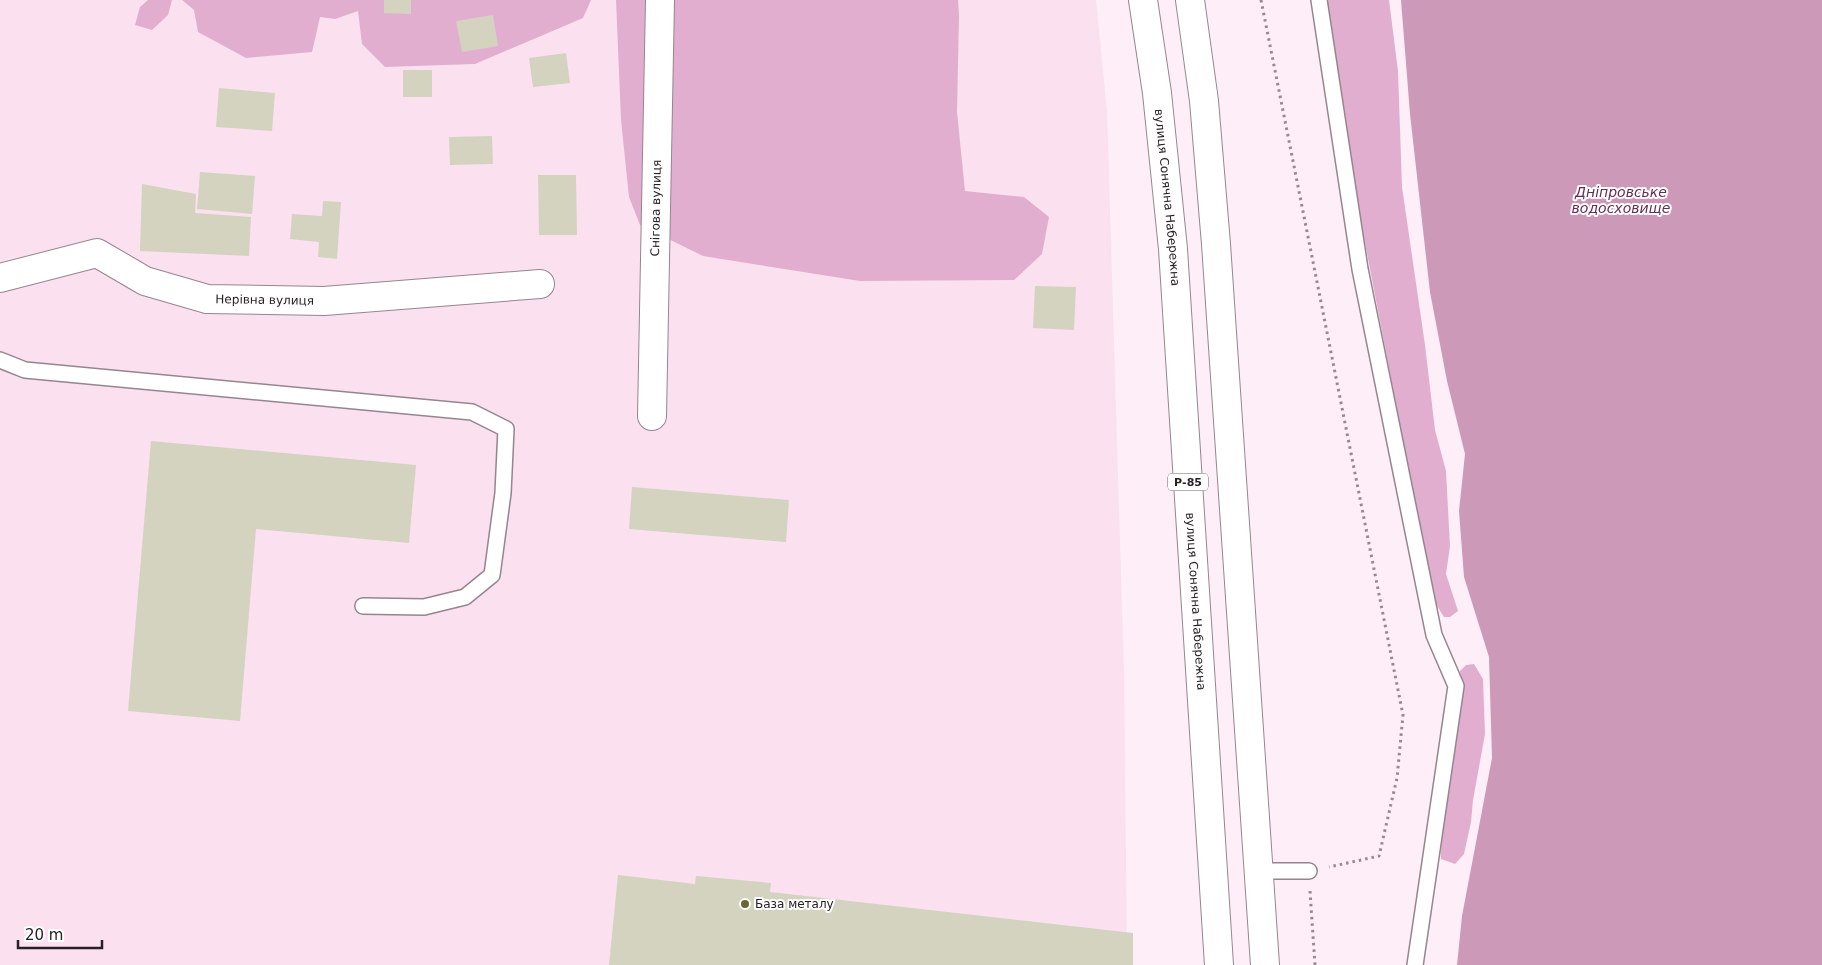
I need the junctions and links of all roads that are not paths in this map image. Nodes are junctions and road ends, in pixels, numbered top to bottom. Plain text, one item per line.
1 (660, 0) edge
2 (1143, 0) edge
3 (1190, 0) edge
4 (1319, 0) edge
5 (0, 278) edge
6 (540, 284) dead end
7 (0, 360) edge
8 (652, 416) dead end
9 (363, 606) dead end
10 (1259, 871) junction
11 (1309, 871) road end
12 (1220, 965) edge
13 (1265, 965) edge
14 (1415, 965) edge

1 - 8 main road, Снігова вулиця
2 - 12 main road, вулиця Сонячна Набережна / Р-85
3 - 10 main road
4 - 14 lane
5 - 6 main road, Нерівна вулиця
7 - 9 lane
10 - 11 lane
10 - 13 main road

